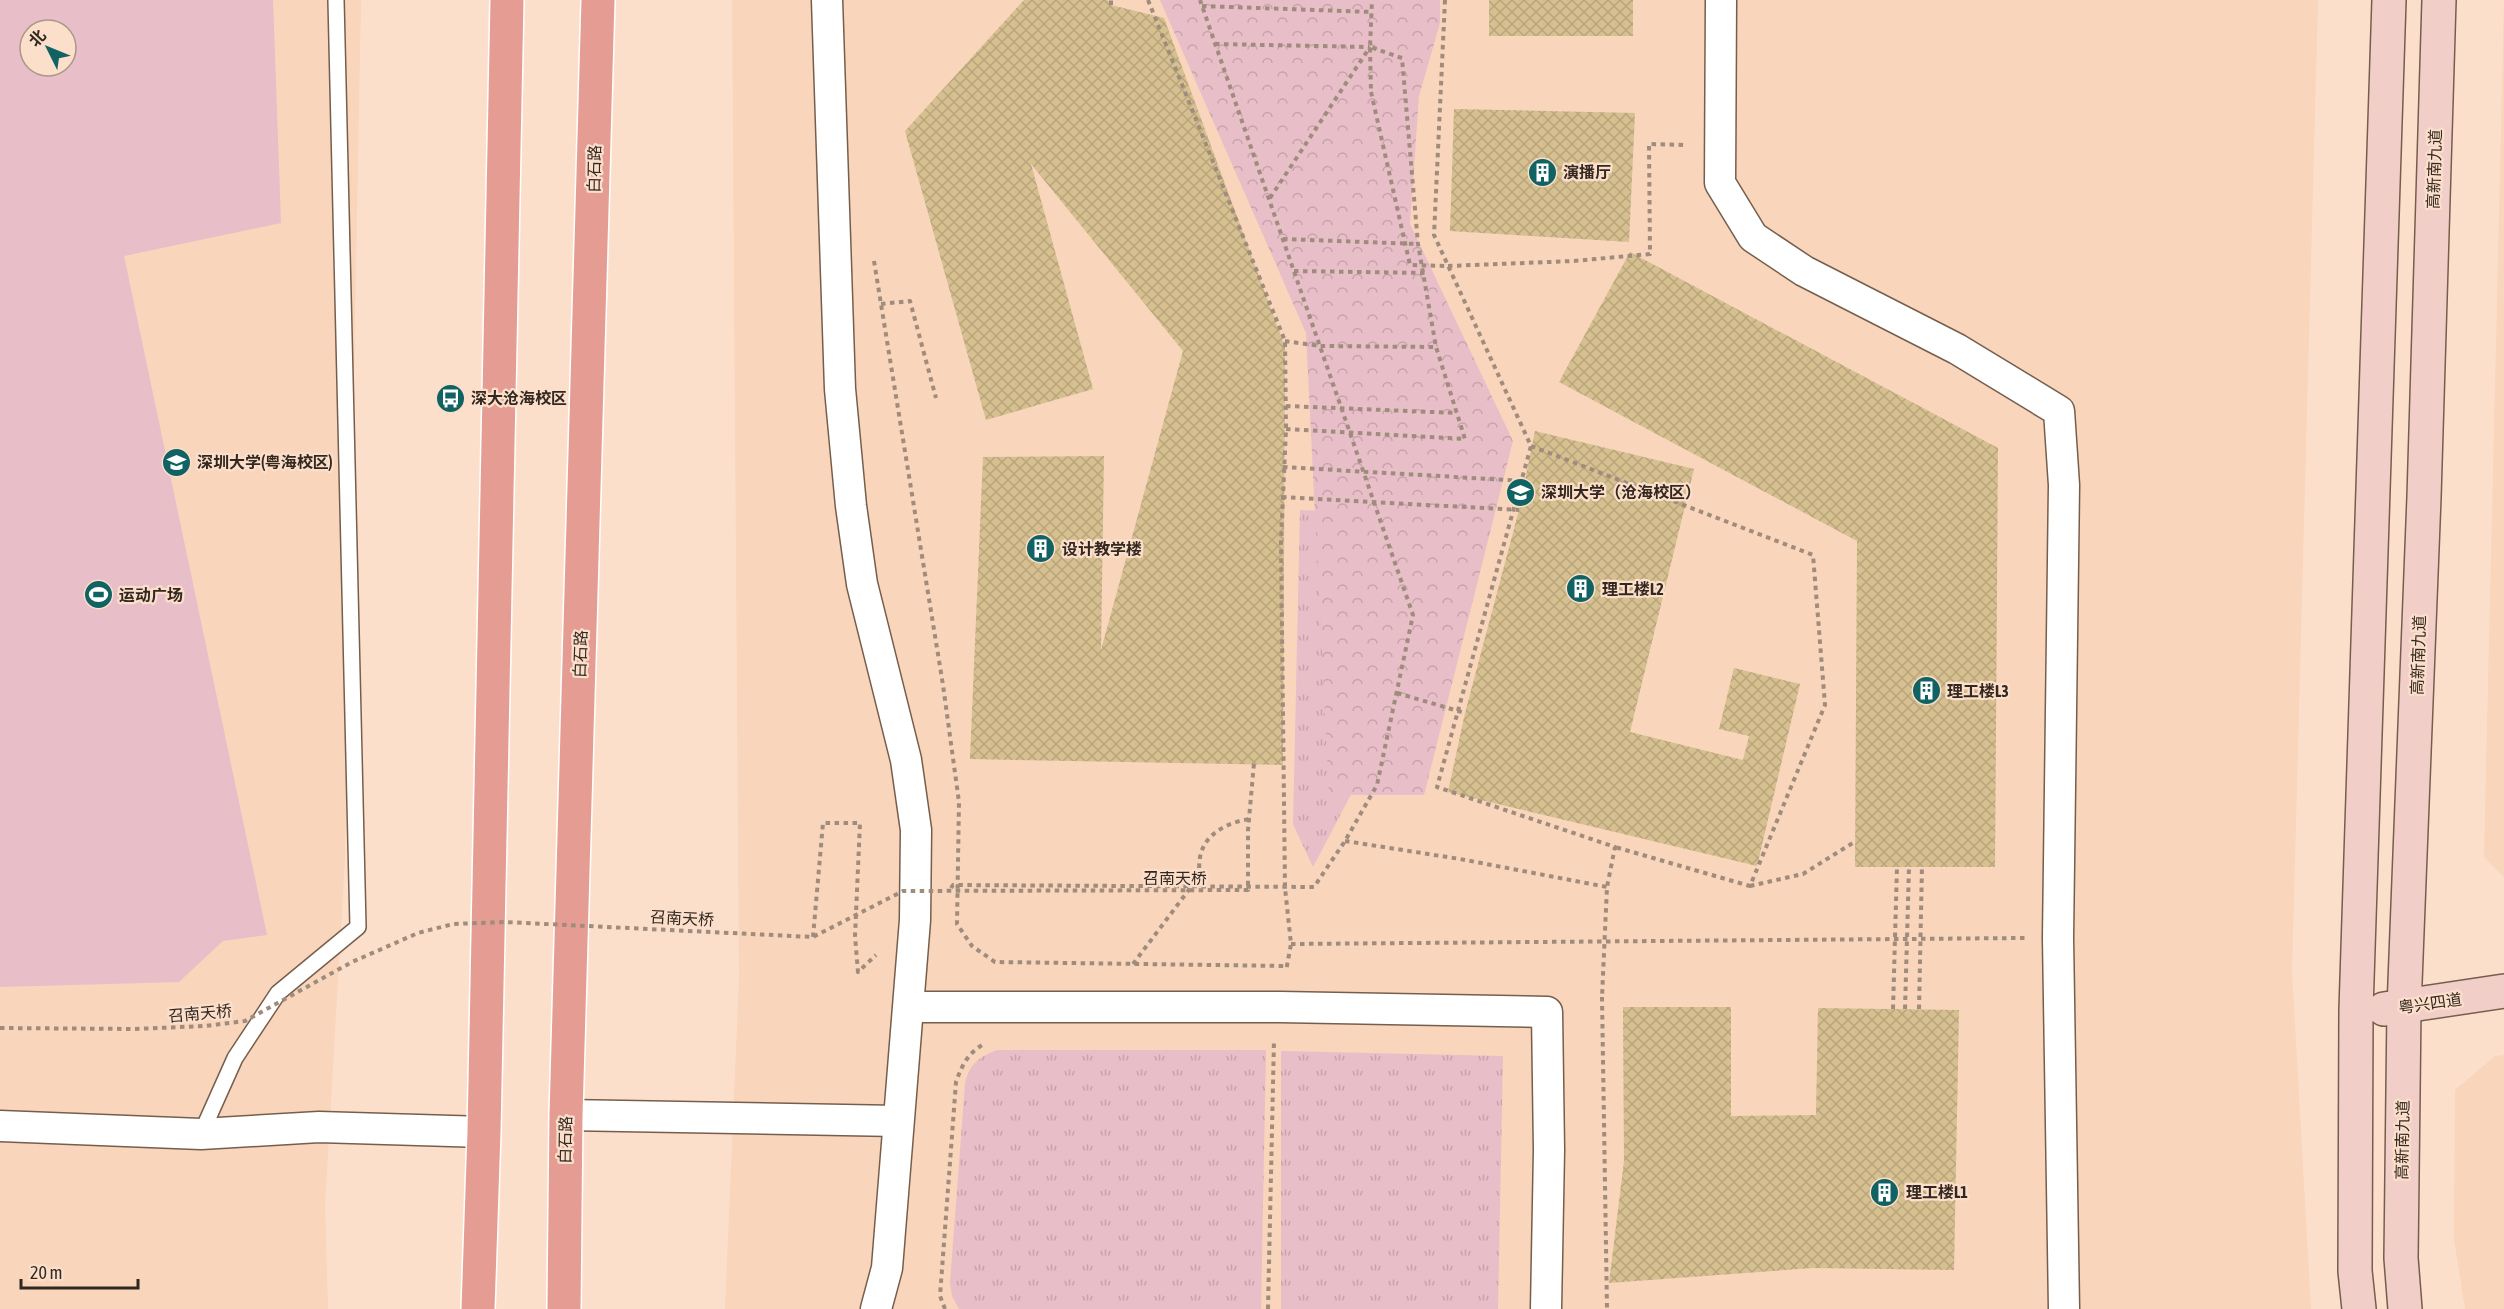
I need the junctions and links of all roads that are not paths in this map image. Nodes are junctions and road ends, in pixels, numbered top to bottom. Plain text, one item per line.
1 (336, 0) edge
2 (507, 0) edge
3 (598, 0) edge
4 (827, 0) edge
5 (1721, 0) edge
6 (2389, 0) edge
7 (2439, 0) edge
8 (2504, 991) edge
9 (909, 1007) junction
10 (2404, 1008) junction
11 (2356, 1010) junction
12 (566, 1115) junction
13 (898, 1121) junction
14 (0, 1126) edge
15 (484, 1132) junction
16 (201, 1134) junction
17 (478, 1309) edge
18 (564, 1309) edge
19 (876, 1309) edge
20 (1546, 1309) edge
21 (2064, 1309) edge
22 (2359, 1309) edge
23 (2405, 1309) edge

1 - 16 lane
2 - 15 main road
3 - 12 main road, 白石路
4 - 9 street
5 - 21 street
6 - 11 street
7 - 10 street, 高新南九道
8 - 10 street, 粤兴四道
9 - 13 street
9 - 20 street
10 - 11 street, 粤兴四道
10 - 23 street, 高新南九道
11 - 22 street
12 - 13 street
12 - 18 main road, 白石路
13 - 19 street
14 - 16 street
15 - 16 street
15 - 17 main road

